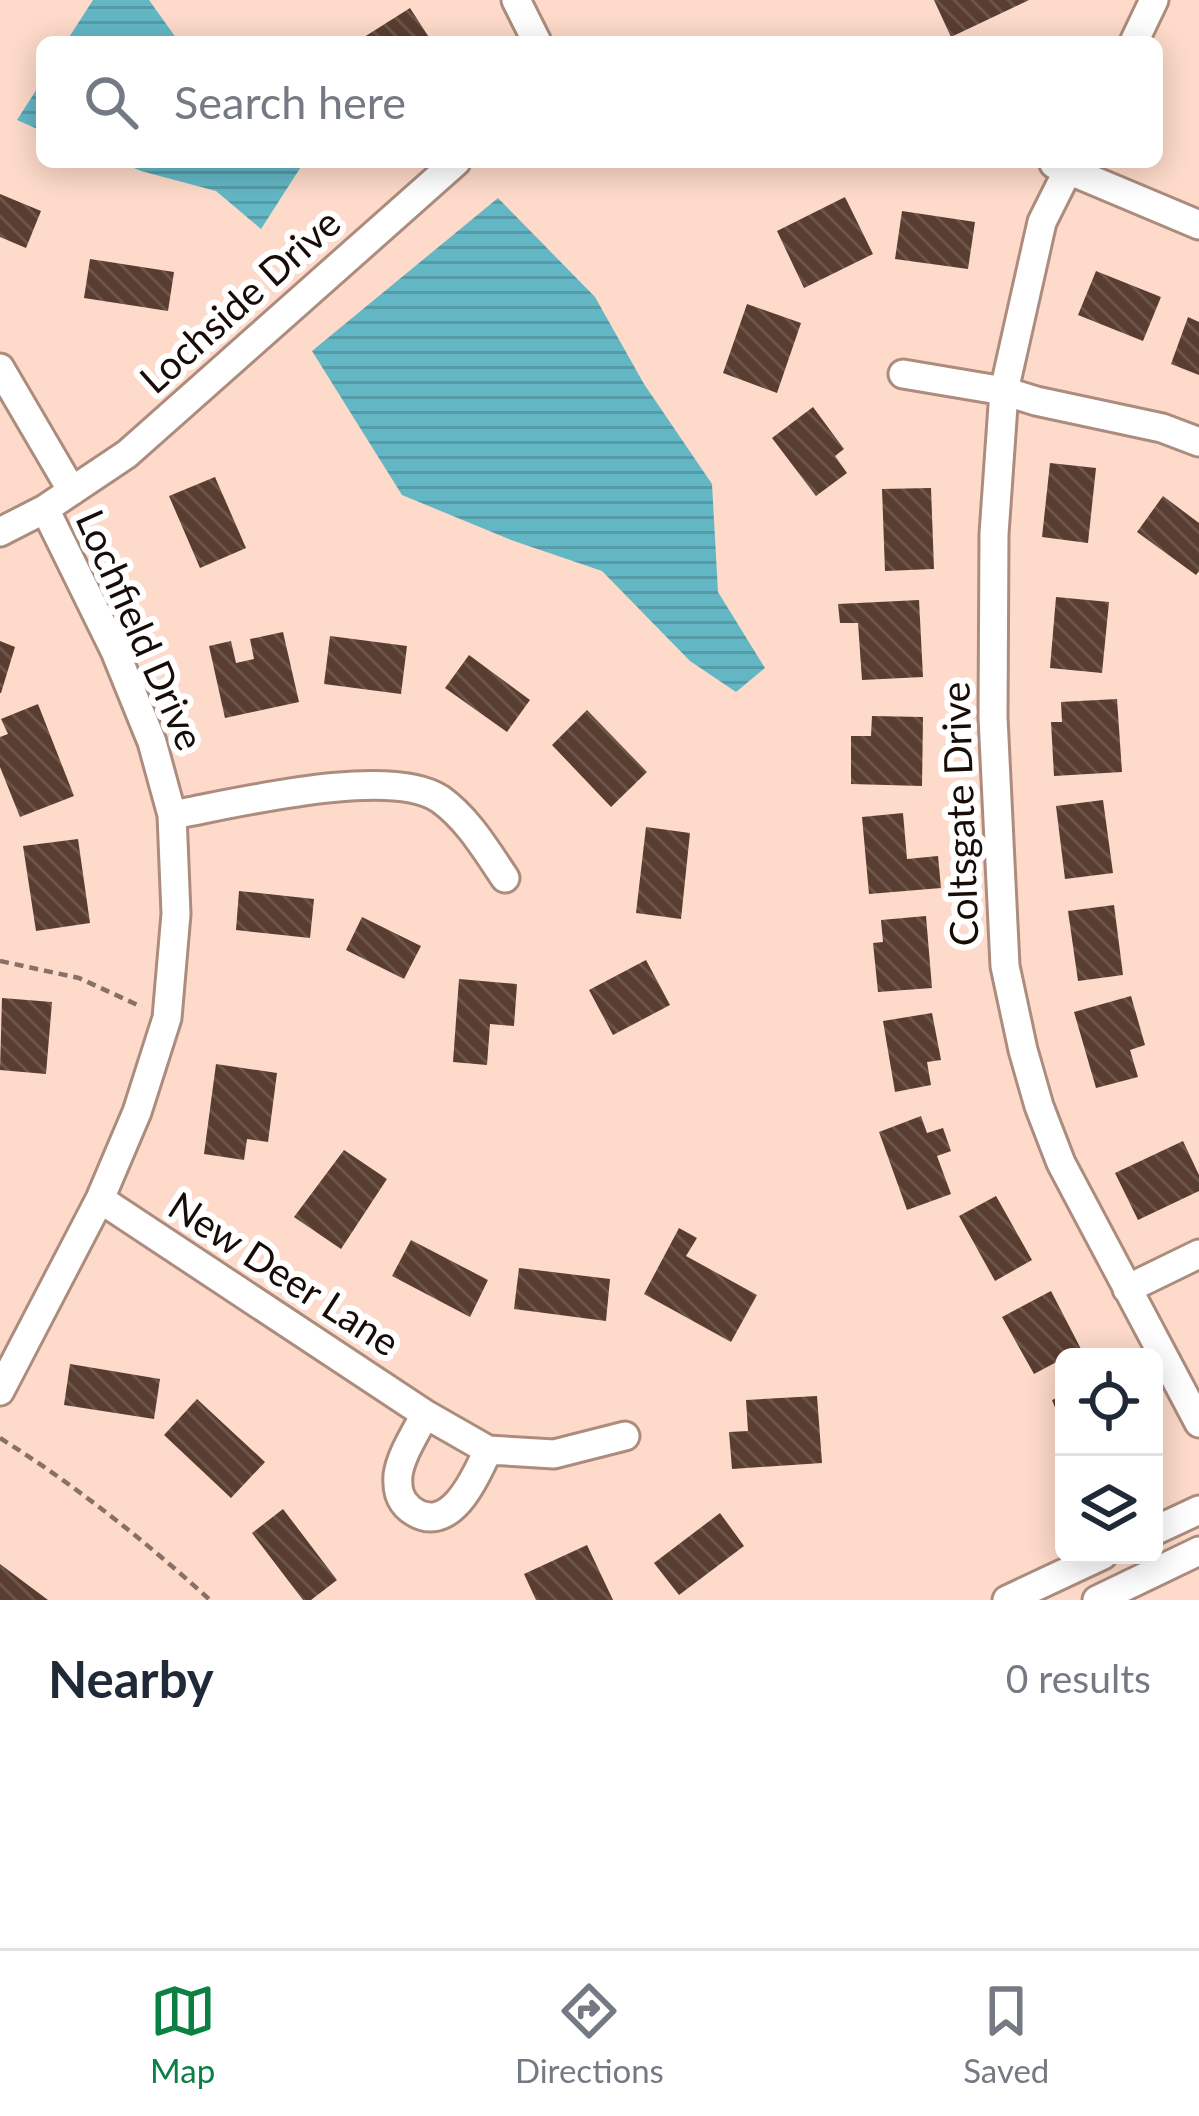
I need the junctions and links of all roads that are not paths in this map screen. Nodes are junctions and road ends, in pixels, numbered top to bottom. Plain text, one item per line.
1 (516, 0) edge
2 (1154, 0) edge
3 (534, 36) edge
4 (1137, 36) edge
5 (449, 168) edge
6 (1062, 168) edge
7 (1073, 168) edge
8 (1199, 224) edge
9 (0, 368) edge
10 (903, 374) dead end
11 (1004, 391) junction
12 (1199, 442) edge
13 (72, 491) junction
14 (45, 509) junction
15 (4, 521) edge
16 (172, 814) junction
17 (505, 878) dead end
18 (100, 1199) junction
19 (1199, 1254) edge
20 (1126, 1289) junction
21 (0, 1391) edge
22 (425, 1414) junction
23 (1199, 1424) edge
24 (625, 1436) dead end
25 (488, 1450) junction
26 (1199, 1510) edge
27 (1163, 1528) edge
28 (1199, 1551) edge
29 (1084, 1564) edge
30 (1007, 1600) edge
31 (1097, 1600) edge

1 - 3 street
2 - 4 street
5 - 13 street, Lochside Drive
6 - 11 street, Coltsgate Drive
7 - 8 street
9 - 13 street
10 - 11 street
11 - 12 street
11 - 20 street, Coltsgate Drive
13 - 14 street, Lochside Drive
14 - 15 street, Lochside Drive
14 - 16 street, Lochfield Drive
16 - 17 street
16 - 18 street, Lochfield Drive
18 - 21 street, Lochfield Drive
18 - 22 street, New Deer Lane
19 - 20 street
20 - 23 street, Coltsgate Drive
22 - 25 street, New Deer Lane
22 - 25 street
24 - 25 street, New Deer Lane
26 - 27 street
28 - 31 street
29 - 30 street

